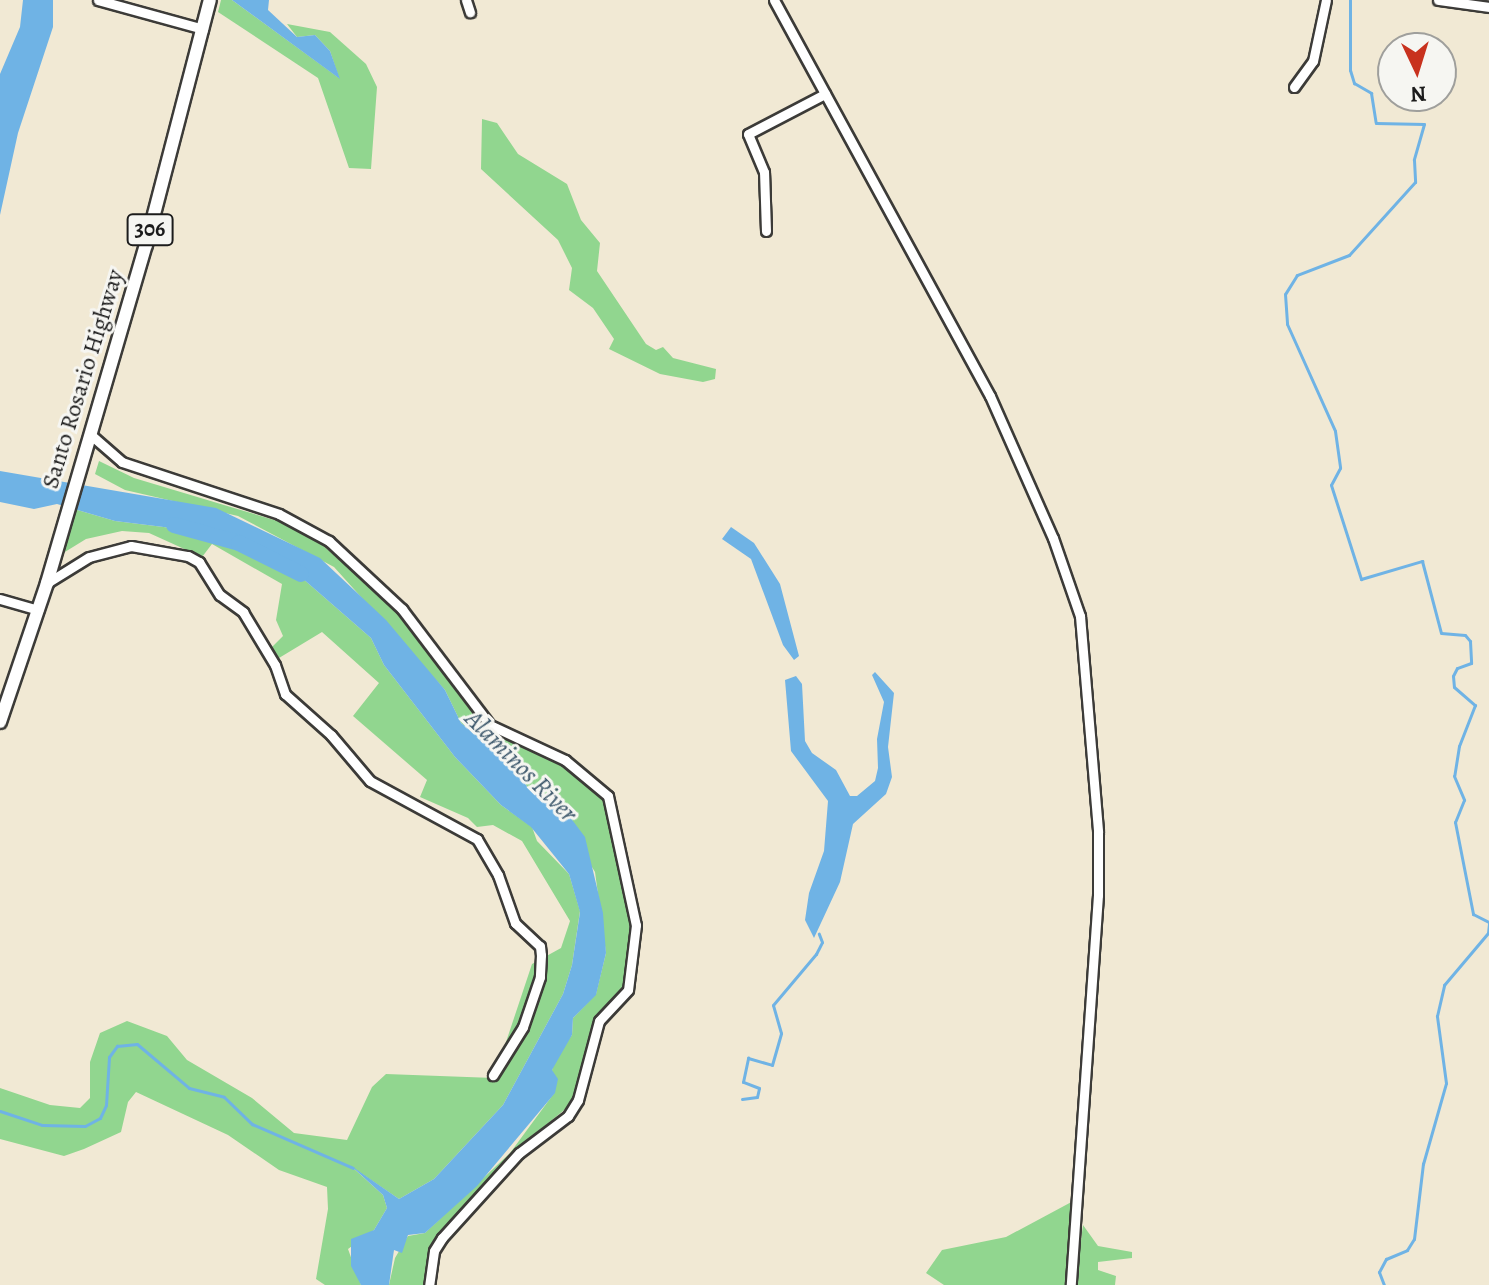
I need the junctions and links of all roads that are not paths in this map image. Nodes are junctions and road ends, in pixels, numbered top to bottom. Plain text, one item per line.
1 (98, 0) edge
2 (210, 0) edge
3 (466, 0) edge
4 (774, 0) edge
5 (1326, 0) edge
6 (1438, 0) edge
7 (1489, 7) edge
8 (470, 12) dead end
9 (203, 29) junction
10 (1294, 87) dead end
11 (825, 94) junction
12 (766, 231) dead end
13 (91, 435) junction
14 (47, 583) junction
15 (0, 599) edge
16 (38, 610) junction
17 (0, 722) edge
18 (493, 1075) dead end
19 (429, 1285) edge
20 (1071, 1285) edge

1 - 9 street
2 - 9 main road, Santo Rosario Highway / 306
3 - 8 street
4 - 11 street
5 - 10 street
6 - 7 street
9 - 13 main road, Santo Rosario Highway / 306
11 - 12 street
11 - 20 street
13 - 14 main road, Santo Rosario Highway / 306
13 - 19 street
14 - 16 main road, Santo Rosario Highway / 306
14 - 18 street
15 - 16 street
16 - 17 main road, Santo Rosario Highway / 306

